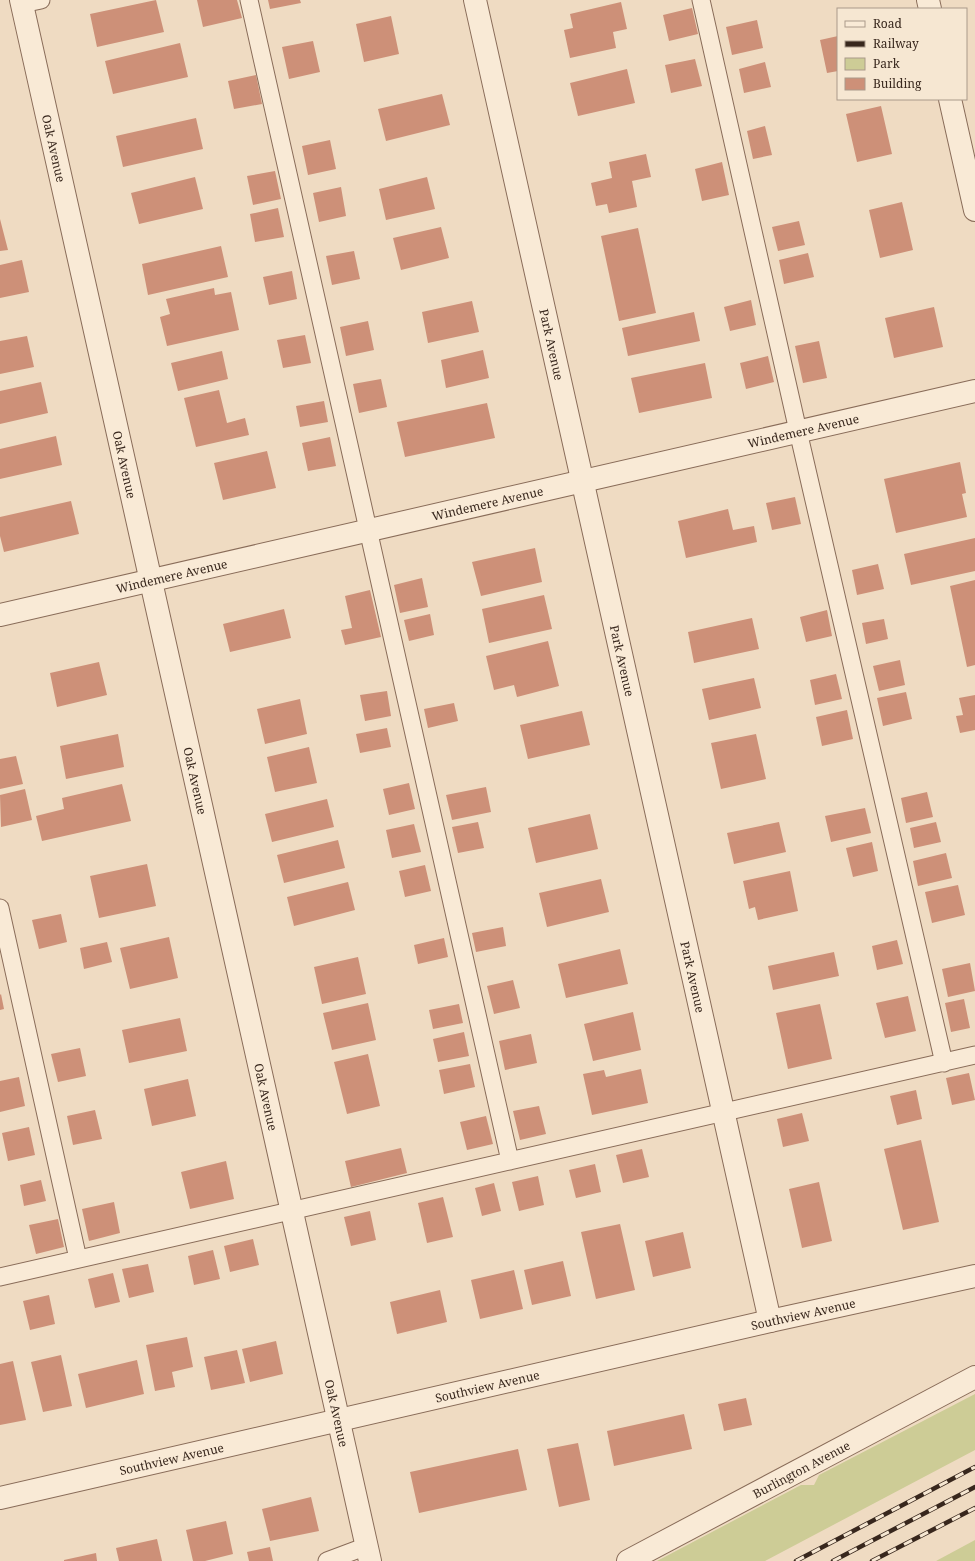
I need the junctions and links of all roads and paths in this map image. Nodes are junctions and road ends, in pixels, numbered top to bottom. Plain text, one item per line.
1 (249, 0) edge
2 (475, 0) edge
3 (701, 0) edge
4 (28, 1) edge
5 (950, 100) edge
6 (975, 210) edge
7 (975, 391) edge
8 (798, 431) junction
9 (584, 482) junction
10 (367, 530) junction
11 (151, 580) junction
12 (0, 615) edge
13 (0, 908) edge
14 (975, 1055) edge
15 (944, 1062) junction
16 (724, 1113) junction
17 (510, 1161) junction
18 (292, 1210) junction
19 (78, 1259) junction
20 (975, 1276) edge
21 (0, 1277) edge
22 (770, 1321) junction
23 (975, 1377) edge
24 (339, 1420) junction
25 (0, 1498) edge
26 (369, 1554) edge
27 (327, 1561) edge
28 (628, 1561) edge

1 - 10 lane
2 - 9 street, Park Avenue
3 - 8 lane
4 - 11 street, Oak Avenue
5 - 6 street
7 - 8 street, Windemere Avenue
8 - 9 street, Windemere Avenue
8 - 15 lane
9 - 10 street, Windemere Avenue
9 - 16 street, Park Avenue
10 - 11 street, Windemere Avenue
10 - 17 lane
11 - 12 street, Windemere Avenue
11 - 18 street, Oak Avenue
13 - 19 lane
14 - 15 lane
15 - 16 lane
16 - 17 lane
16 - 22 street, Park Avenue
17 - 18 lane
18 - 19 lane
18 - 24 street, Oak Avenue
19 - 21 lane
20 - 22 street, Southview Avenue
22 - 24 street, Southview Avenue
23 - 28 street, Burlington Avenue
24 - 25 street, Southview Avenue
24 - 26 street, Oak Avenue
26 - 27 lane

